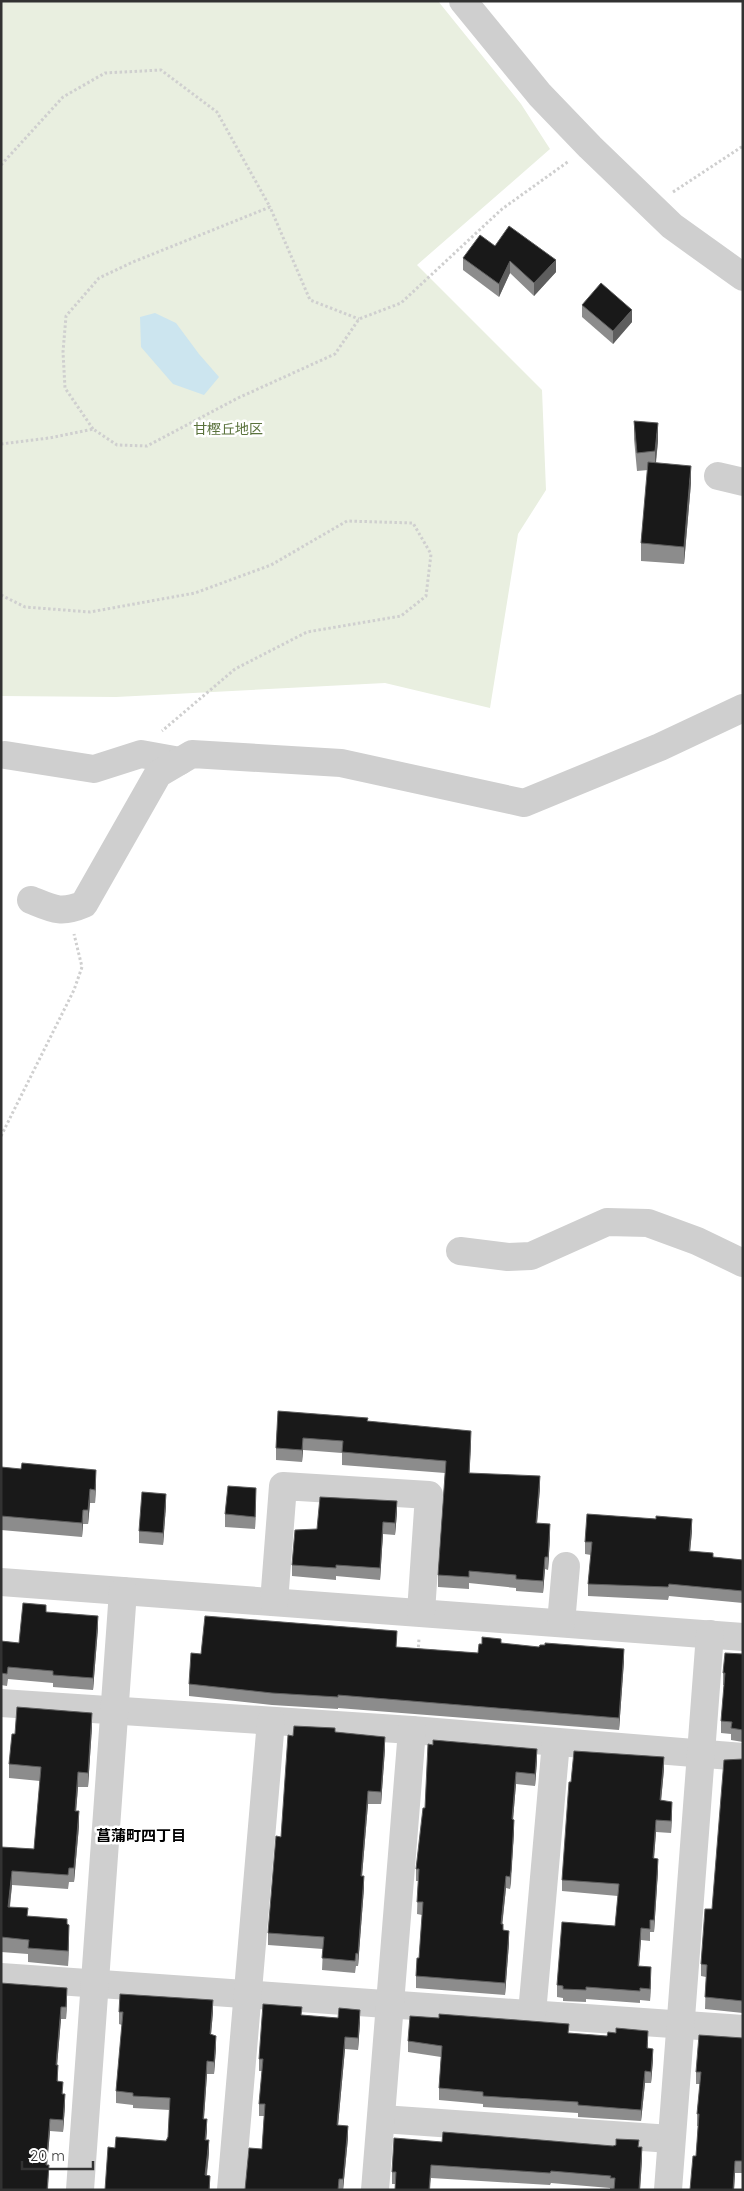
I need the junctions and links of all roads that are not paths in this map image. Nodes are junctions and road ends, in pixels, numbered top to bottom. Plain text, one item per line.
1 (463, 1) edge
2 (743, 277) edge
3 (743, 708) edge
4 (5, 756) dead end
5 (180, 761) junction
6 (31, 900) dead end
7 (460, 1251) dead end
8 (743, 1263) edge
9 (566, 1566) dead end
10 (1, 1582) edge
11 (123, 1591) junction
12 (274, 1602) junction
13 (421, 1612) junction
14 (561, 1623) junction
15 (710, 1634) junction
16 (743, 1637) edge
17 (1, 1704) edge
18 (114, 1711) junction
19 (271, 1721) junction
20 (412, 1730) junction
21 (556, 1742) junction
22 (701, 1754) junction
23 (743, 1757) edge
24 (1, 1977) edge
25 (95, 1984) junction
26 (247, 1995) junction
27 (391, 2004) junction
28 (532, 2013) junction
29 (680, 2024) junction
30 (743, 2029) edge
31 (382, 2119) junction
32 (671, 2139) junction
33 (80, 2190) edge
34 (231, 2190) edge
35 (375, 2190) edge
36 (668, 2190) edge

1 - 2 street
3 - 5 street
4 - 5 street
5 - 6 street
7 - 8 street
9 - 14 street
10 - 11 street
11 - 12 street
11 - 18 street
12 - 13 street
12 - 13 street
13 - 14 street
14 - 15 street
15 - 16 street
15 - 22 street
17 - 18 street
18 - 19 street
18 - 25 street
19 - 20 street
19 - 26 street
20 - 21 street
20 - 27 street
21 - 22 street
21 - 28 street
22 - 23 street
22 - 29 street
24 - 25 street
25 - 26 street
25 - 33 street
26 - 27 street
26 - 34 street
27 - 28 street
27 - 31 street
28 - 29 street
29 - 30 street
29 - 32 street
31 - 32 street
31 - 35 street
32 - 36 street

